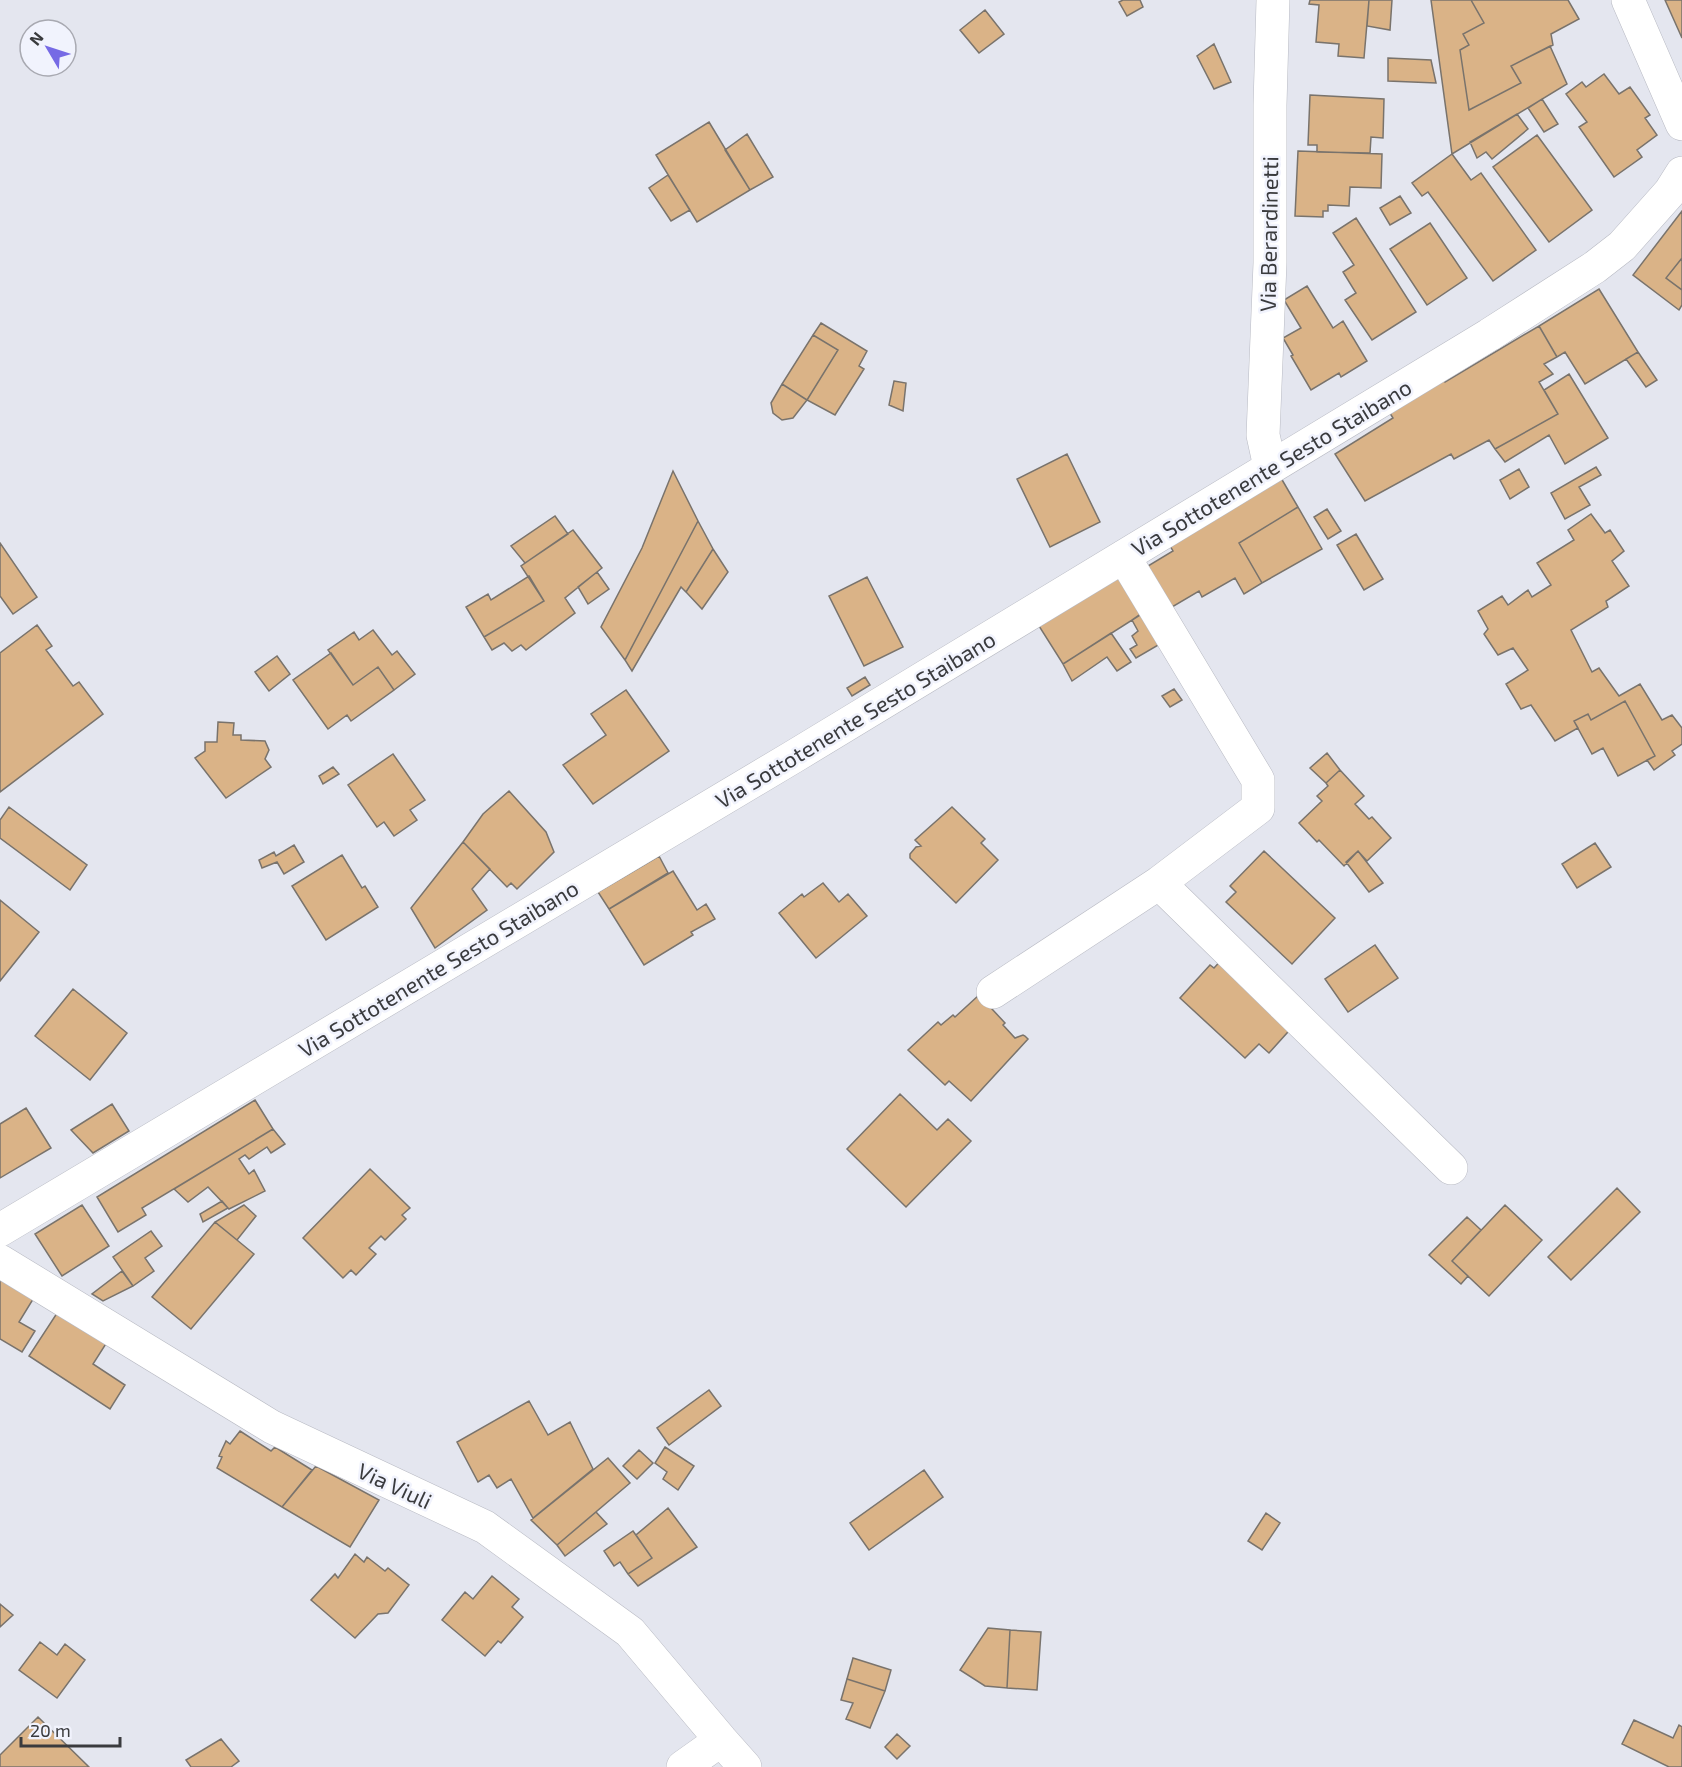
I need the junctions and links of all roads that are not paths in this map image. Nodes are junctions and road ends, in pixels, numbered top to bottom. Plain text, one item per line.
1 (1273, 0) edge
2 (1628, 0) edge
3 (1682, 124) edge
4 (1682, 173) edge
5 (1270, 467) junction
6 (1124, 557) junction
7 (1159, 884) junction
8 (993, 992) dead end
9 (1451, 1168) dead end
10 (0, 1230) edge
11 (0, 1261) edge
12 (721, 1740) junction
13 (683, 1767) edge
14 (745, 1767) edge

1 - 5 street, Via Berardinetti
2 - 3 street
4 - 5 street, Via Sottotenente Sesto Staibano
5 - 6 street, Via Sottotenente Sesto Staibano
6 - 7 street
6 - 10 street, Via Sottotenente Sesto Staibano
7 - 8 street
7 - 9 street
11 - 12 street, Via Viuli
12 - 13 street
12 - 14 street, Via Viuli

